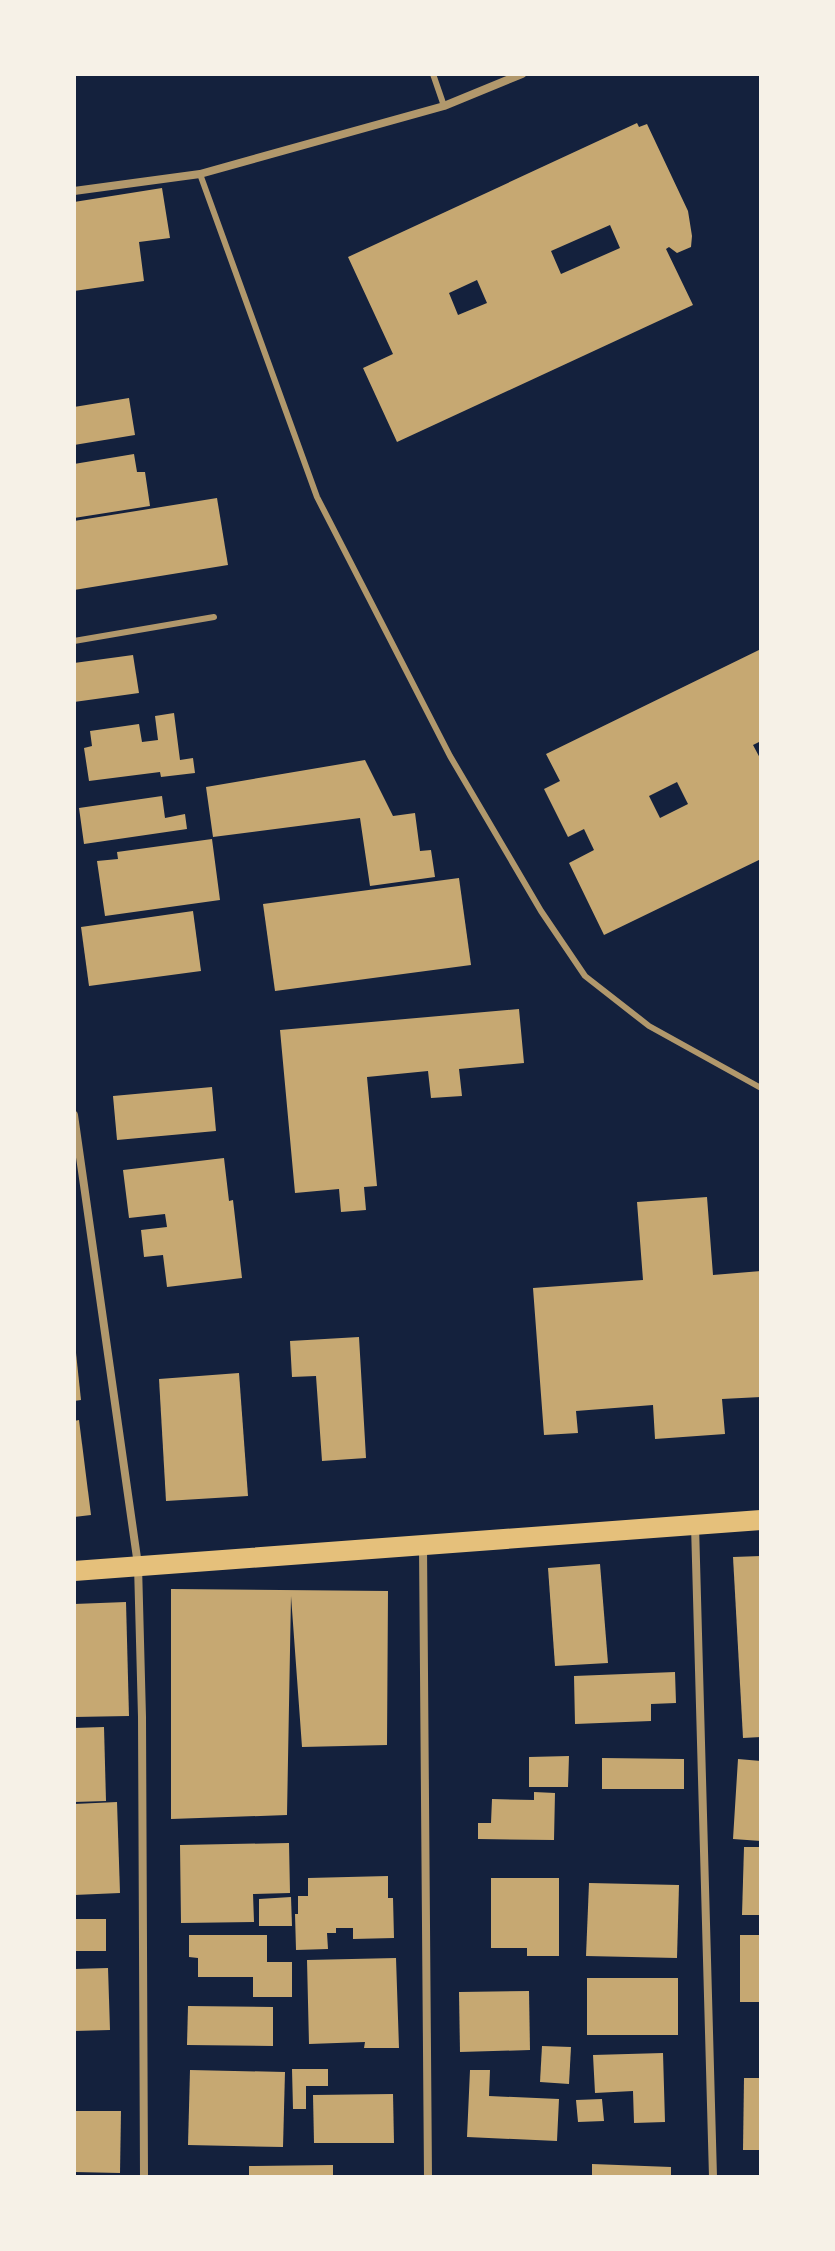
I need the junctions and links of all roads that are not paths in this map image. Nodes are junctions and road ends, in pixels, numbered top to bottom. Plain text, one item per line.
1 (433, 74) edge
2 (522, 74) edge
3 (444, 106) junction
4 (200, 174) junction
5 (74, 191) edge
6 (214, 617) dead end
7 (74, 641) edge
8 (761, 1088) edge
9 (74, 1115) edge
10 (761, 1520) edge
11 (695, 1525) junction
12 (423, 1545) junction
13 (138, 1565) junction
14 (74, 1571) edge
15 (144, 2177) edge
16 (428, 2177) edge
17 (713, 2177) edge

1 - 3 lane
2 - 3 street
3 - 4 street
4 - 5 street
4 - 8 lane
6 - 7 lane
9 - 13 street
10 - 11 main road
11 - 12 main road
11 - 17 street
12 - 13 main road
12 - 16 street
13 - 14 main road
13 - 15 street

